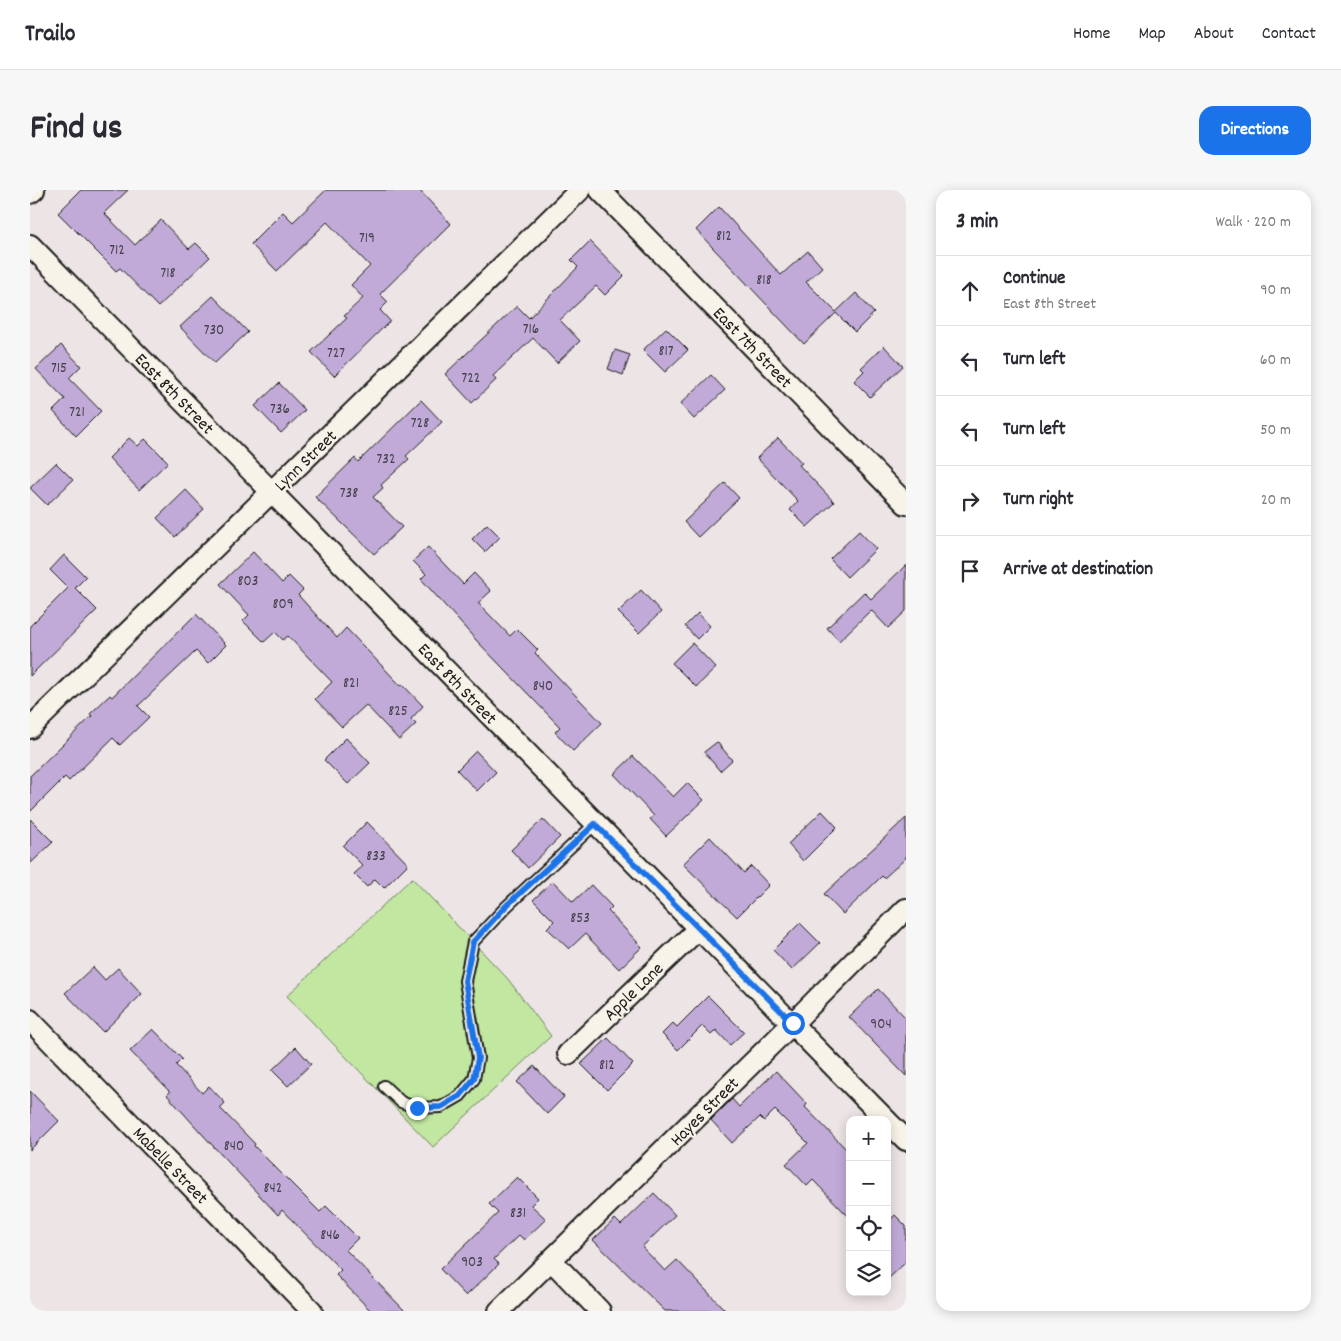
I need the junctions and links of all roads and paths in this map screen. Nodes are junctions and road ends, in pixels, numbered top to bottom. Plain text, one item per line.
1 (34, 190) edge
2 (580, 190) edge
3 (600, 190) edge
4 (30, 193) edge
5 (30, 245) edge
6 (272, 493) junction
7 (906, 504) edge
8 (30, 728) edge
9 (595, 824) junction
10 (906, 909) edge
11 (698, 929) junction
12 (30, 1020) edge
13 (793, 1023) junction
14 (568, 1054) dead end
15 (384, 1086) dead end
16 (883, 1116) edge
17 (891, 1124) edge
18 (906, 1140) edge
19 (552, 1261) junction
20 (312, 1311) edge
21 (499, 1311) edge
22 (600, 1311) edge

1 - 4 street
2 - 6 street, Lynn Street
3 - 7 street, East 7th Street
5 - 6 street, East 8th Street
6 - 8 street, Lynn Street
6 - 9 street, East 8th Street
9 - 11 street, East 8th Street
9 - 15 lane
10 - 13 street, Hayes Street
11 - 13 street, East 8th Street
11 - 14 street, Apple Lane
12 - 20 street, Mabelle Street
13 - 16 street, East 8th Street
13 - 19 street, Hayes Street
17 - 18 street, East 8th Street
19 - 21 street, Hayes Street
19 - 22 street

